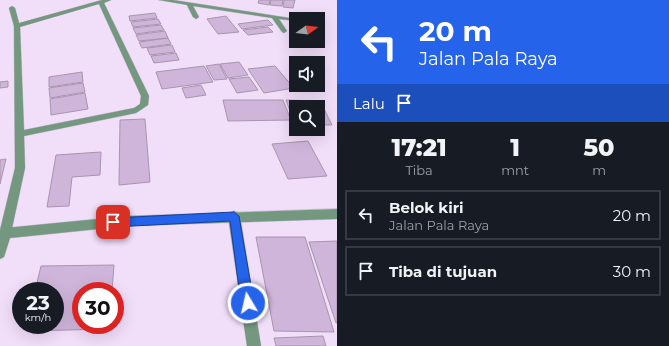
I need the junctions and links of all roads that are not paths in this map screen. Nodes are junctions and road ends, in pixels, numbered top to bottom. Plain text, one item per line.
1 (162, 0) edge
2 (212, 0) edge
3 (105, 1) edge
4 (189, 4) junction
5 (209, 7) junction
6 (12, 8) dead end
7 (272, 16) junction
8 (196, 17) dead end
9 (289, 19) edge
10 (17, 26) junction
11 (284, 31) dead end
12 (19, 134) junction
13 (337, 214) edge
14 (234, 216) junction
15 (5, 233) junction
16 (0, 253) edge
17 (254, 346) edge

1 - 4 street
2 - 5 street
3 - 10 street
3 - 12 street
4 - 5 street
4 - 8 street
5 - 7 street
6 - 10 street
7 - 9 street
7 - 11 street
10 - 12 street
12 - 15 street
13 - 14 street
14 - 15 street
14 - 17 street
15 - 16 street

